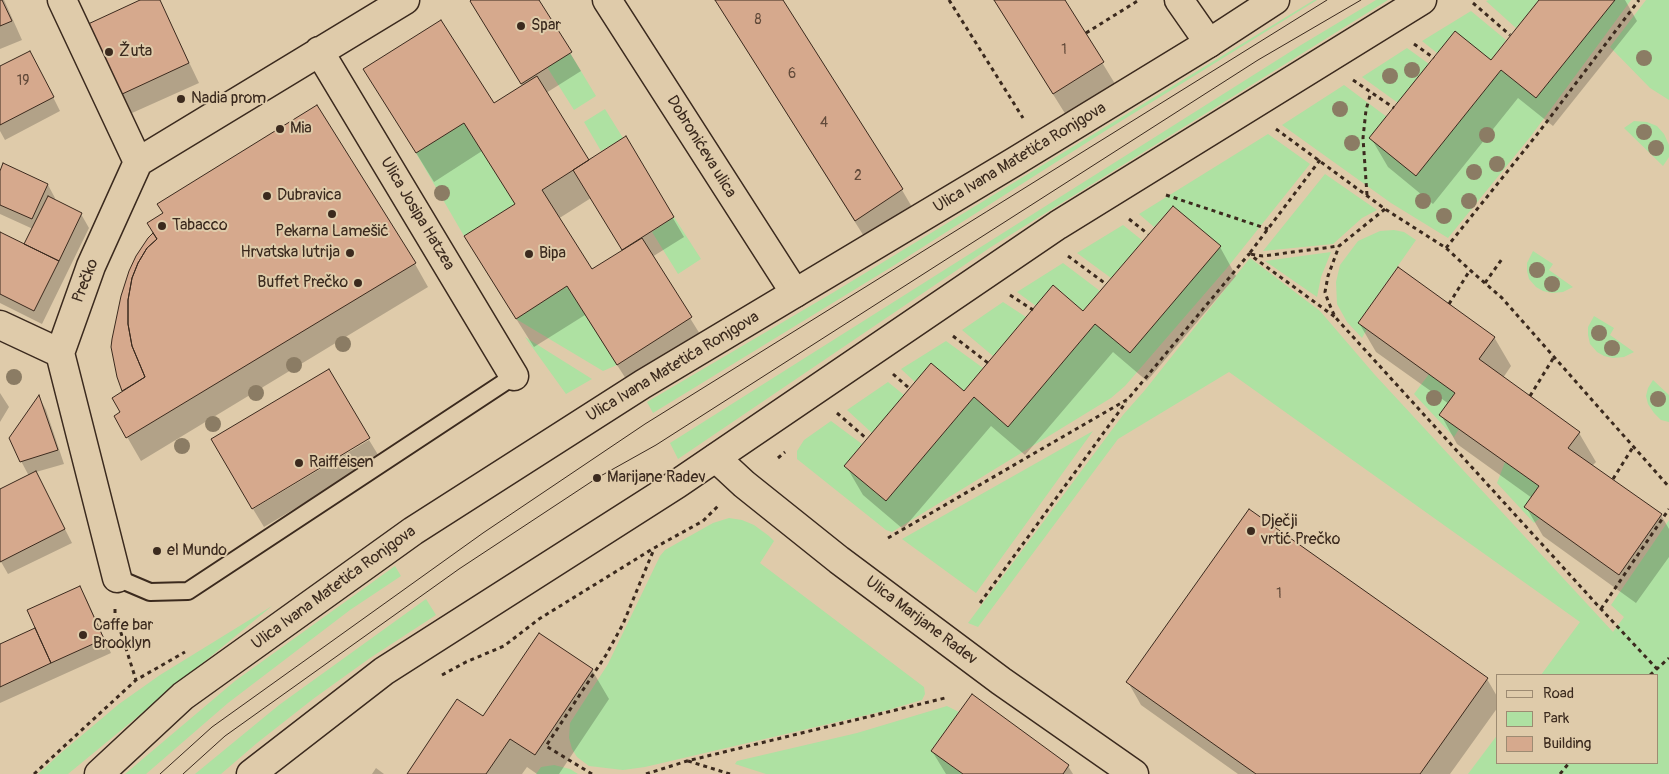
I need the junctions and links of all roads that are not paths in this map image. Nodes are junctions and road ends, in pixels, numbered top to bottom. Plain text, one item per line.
1 (62, 0) edge
2 (405, 0) edge
3 (607, 0) edge
4 (1179, 0) edge
5 (1275, 0) edge
6 (1422, 0) edge
7 (1209, 43) junction
8 (319, 51) junction
9 (138, 162) junction
10 (795, 293) junction
11 (0, 325) edge
12 (60, 353) junction
13 (514, 376) joint
14 (716, 458) junction
15 (117, 578) joint
16 (99, 774) edge
17 (251, 774) edge
18 (1134, 774) edge

1 - 9 street
2 - 8 street
3 - 10 street, Dobronićeva ulica
4 - 7 street
5 - 7 street, Ulica Ivana Matetića Ronjgova
6 - 14 street
7 - 10 street, Ulica Ivana Matetića Ronjgova
8 - 9 street
8 - 13 street, Ulica Josipa Hatzea
9 - 12 street, Prečko
10 - 16 street, Ulica Ivana Matetića Ronjgova
11 - 12 street
12 - 15 street
13 - 15 lane
14 - 17 street
14 - 18 street, Ulica Marijane Radev

